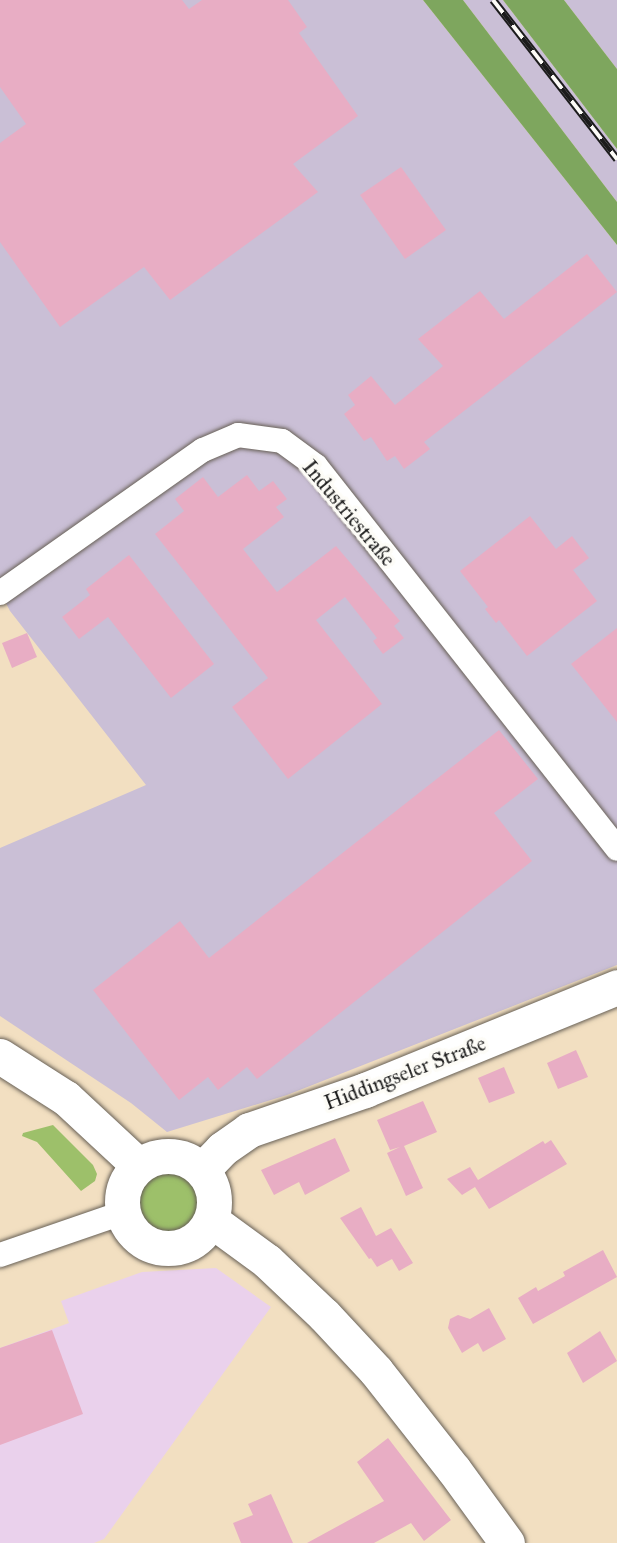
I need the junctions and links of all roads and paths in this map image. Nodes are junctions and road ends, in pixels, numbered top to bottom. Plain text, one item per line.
1 (0, 593) edge
2 (617, 849) edge
3 (617, 988) edge
4 (0, 1056) edge
5 (138, 1166) junction
6 (202, 1170) junction
7 (122, 1213) junction
8 (211, 1220) junction
9 (0, 1255) edge
10 (507, 1543) edge

1 - 2 street, Industriestraße
3 - 6 street, Hiddingseler Straße
4 - 5 street
5 - 6 street
5 - 7 street
6 - 8 street
7 - 8 street
7 - 9 street
8 - 10 street

